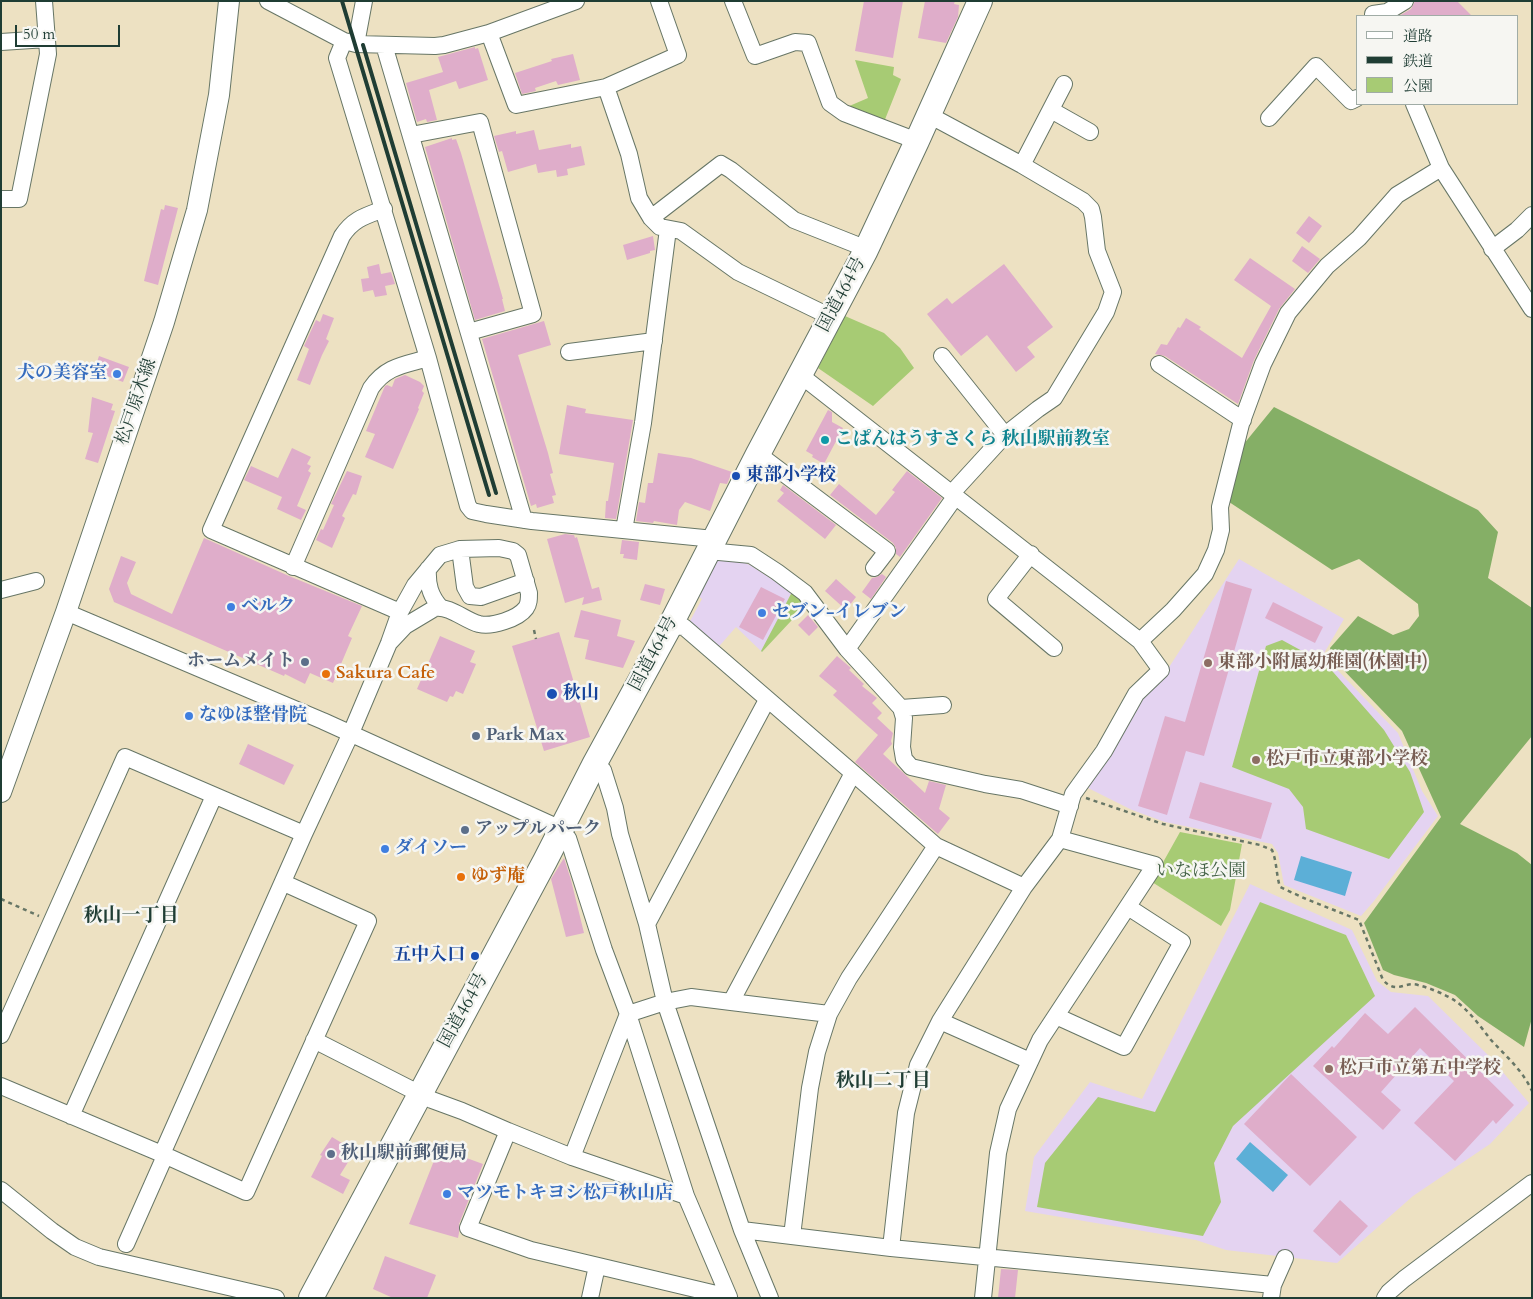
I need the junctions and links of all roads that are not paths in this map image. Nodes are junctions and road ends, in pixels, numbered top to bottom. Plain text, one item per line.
1 (44, 1) edge
2 (228, 1) edge
3 (268, 1) edge
4 (364, 1) edge
5 (576, 1) edge
6 (659, 1) edge
7 (733, 1) edge
8 (980, 1) edge
9 (1405, 1) edge
10 (1373, 11) edge
11 (489, 33) junction
12 (46, 39) junction
13 (1, 42) edge
14 (350, 43) junction
15 (384, 45) junction
16 (1064, 84) dead end
17 (606, 87) junction
18 (1356, 99) edge
19 (1414, 105) edge
20 (1051, 110) junction
21 (929, 115) junction
22 (1268, 118) dead end
23 (1090, 132) dead end
24 (411, 135) junction
25 (917, 141) junction
26 (1022, 165) junction
27 (1441, 168) junction
28 (1, 199) edge
29 (384, 209) junction
30 (1532, 215) edge
31 (651, 218) junction
32 (668, 229) junction
33 (1492, 248) junction
34 (864, 252) junction
35 (1532, 309) edge
36 (831, 317) junction
37 (469, 332) junction
38 (654, 341) junction
39 (569, 352) dead end
40 (942, 356) dead end
41 (428, 358) junction
42 (1159, 364) dead end
43 (799, 374) junction
44 (1243, 420) junction
45 (1005, 436) junction
46 (758, 454) junction
47 (953, 496) junction
48 (524, 520) junction
49 (624, 530) junction
50 (711, 545) junction
51 (460, 549) junction
52 (1031, 554) junction
53 (293, 567) junction
54 (428, 568) junction
55 (874, 568) dead end
56 (36, 581) dead end
57 (526, 581) junction
58 (1, 590) edge
59 (441, 608) junction
60 (66, 612) junction
61 (400, 612) junction
62 (670, 626) junction
63 (1140, 641) junction
64 (389, 643) junction
65 (1054, 648) dead end
66 (847, 649) junction
67 (767, 700) junction
68 (943, 704) dead end
69 (901, 708) junction
70 (351, 733) junction
71 (603, 770) dead end
72 (853, 773) junction
73 (1, 792) edge
74 (214, 796) junction
75 (1072, 800) junction
76 (304, 834) junction
77 (565, 834) junction
78 (1060, 839) junction
79 (936, 846) junction
80 (284, 883) junction
81 (1024, 887) junction
82 (1128, 907) junction
83 (647, 924) junction
84 (665, 1002) junction
85 (731, 1002) junction
86 (628, 1014) junction
87 (829, 1014) junction
88 (1056, 1016) junction
89 (940, 1020) junction
90 (1, 1035) edge
91 (314, 1040) junction
92 (1030, 1061) junction
93 (1, 1086) edge
94 (420, 1094) junction
95 (71, 1116) junction
96 (508, 1131) junction
97 (163, 1155) junction
98 (572, 1157) junction
99 (1532, 1183) edge
100 (1, 1190) edge
101 (686, 1196) junction
102 (742, 1230) junction
103 (792, 1236) junction
104 (126, 1244) dead end
105 (891, 1248) junction
106 (987, 1258) junction
107 (1285, 1258) dead end
108 (596, 1266) junction
109 (1272, 1291) edge
110 (729, 1297) edge
111 (276, 1298) edge
112 (312, 1298) edge
113 (590, 1298) edge
114 (770, 1298) edge
115 (983, 1298) edge
116 (1386, 1298) edge

1 - 12 street
2 - 60 main road, 松戸原木線
3 - 14 street
4 - 14 street
5 - 11 street
6 - 17 street
7 - 25 street
8 - 21 highway, 国道464号
9 - 10 street
11 - 15 street
11 - 17 street
12 - 13 street
12 - 28 street
14 - 15 street
14 - 29 street
15 - 24 street
16 - 20 street
17 - 31 street
18 - 22 street
19 - 27 street
20 - 23 street
20 - 26 street
21 - 25 highway, 国道464号
21 - 26 street
24 - 37 street
24 - 37 street
25 - 34 highway, 国道464号
26 - 45 street
27 - 33 street
27 - 44 street
29 - 41 street
29 - 53 street
30 - 33 street
31 - 32 street
31 - 34 street
32 - 36 street
32 - 38 street
33 - 35 street
34 - 36 highway, 国道464号
36 - 43 highway, 国道464号
37 - 48 street
38 - 39 street
38 - 49 street
40 - 45 street
41 - 48 street
41 - 53 street
42 - 44 street
43 - 46 highway, 国道464号
43 - 47 street
44 - 63 street
45 - 47 street
46 - 50 highway, 国道464号
46 - 55 street
47 - 52 street
47 - 66 street
48 - 49 street
49 - 50 street
50 - 62 highway, 国道464号
50 - 66 street
51 - 54 street
51 - 57 street
51 - 57 street
52 - 63 street
52 - 65 street
53 - 61 street
54 - 59 street
54 - 61 street
56 - 58 street
57 - 59 street
59 - 64 street
60 - 70 street
60 - 73 main road, 松戸原木線
61 - 64 street
62 - 67 street
62 - 77 highway, 国道464号
63 - 75 street
64 - 70 street
66 - 69 street
67 - 72 street
67 - 83 street
68 - 69 street
69 - 75 street
70 - 76 street
70 - 77 street
71 - 83 street
72 - 79 street
72 - 85 street
74 - 76 street
74 - 90 street
74 - 95 street
75 - 78 street
76 - 80 street
77 - 86 street
77 - 94 highway, 国道464号
78 - 81 street
78 - 82 street
79 - 81 street
79 - 87 street
80 - 91 street
80 - 97 street
81 - 89 street
82 - 88 street
82 - 88 street
83 - 84 street
84 - 85 street
84 - 86 street
84 - 102 street
85 - 87 street
86 - 98 street
86 - 101 street
87 - 103 street
88 - 92 street
89 - 92 street
89 - 105 street
91 - 94 street
91 - 97 street
92 - 106 street
93 - 95 street
94 - 96 street
94 - 112 highway, 国道464号
95 - 97 street
96 - 98 street
96 - 108 street
97 - 104 street
98 - 101 street
99 - 116 street
100 - 111 street
101 - 110 street
102 - 103 street
102 - 114 street
103 - 105 street
105 - 106 street
106 - 109 street
106 - 115 street
107 - 109 street
108 - 110 street
108 - 113 street

